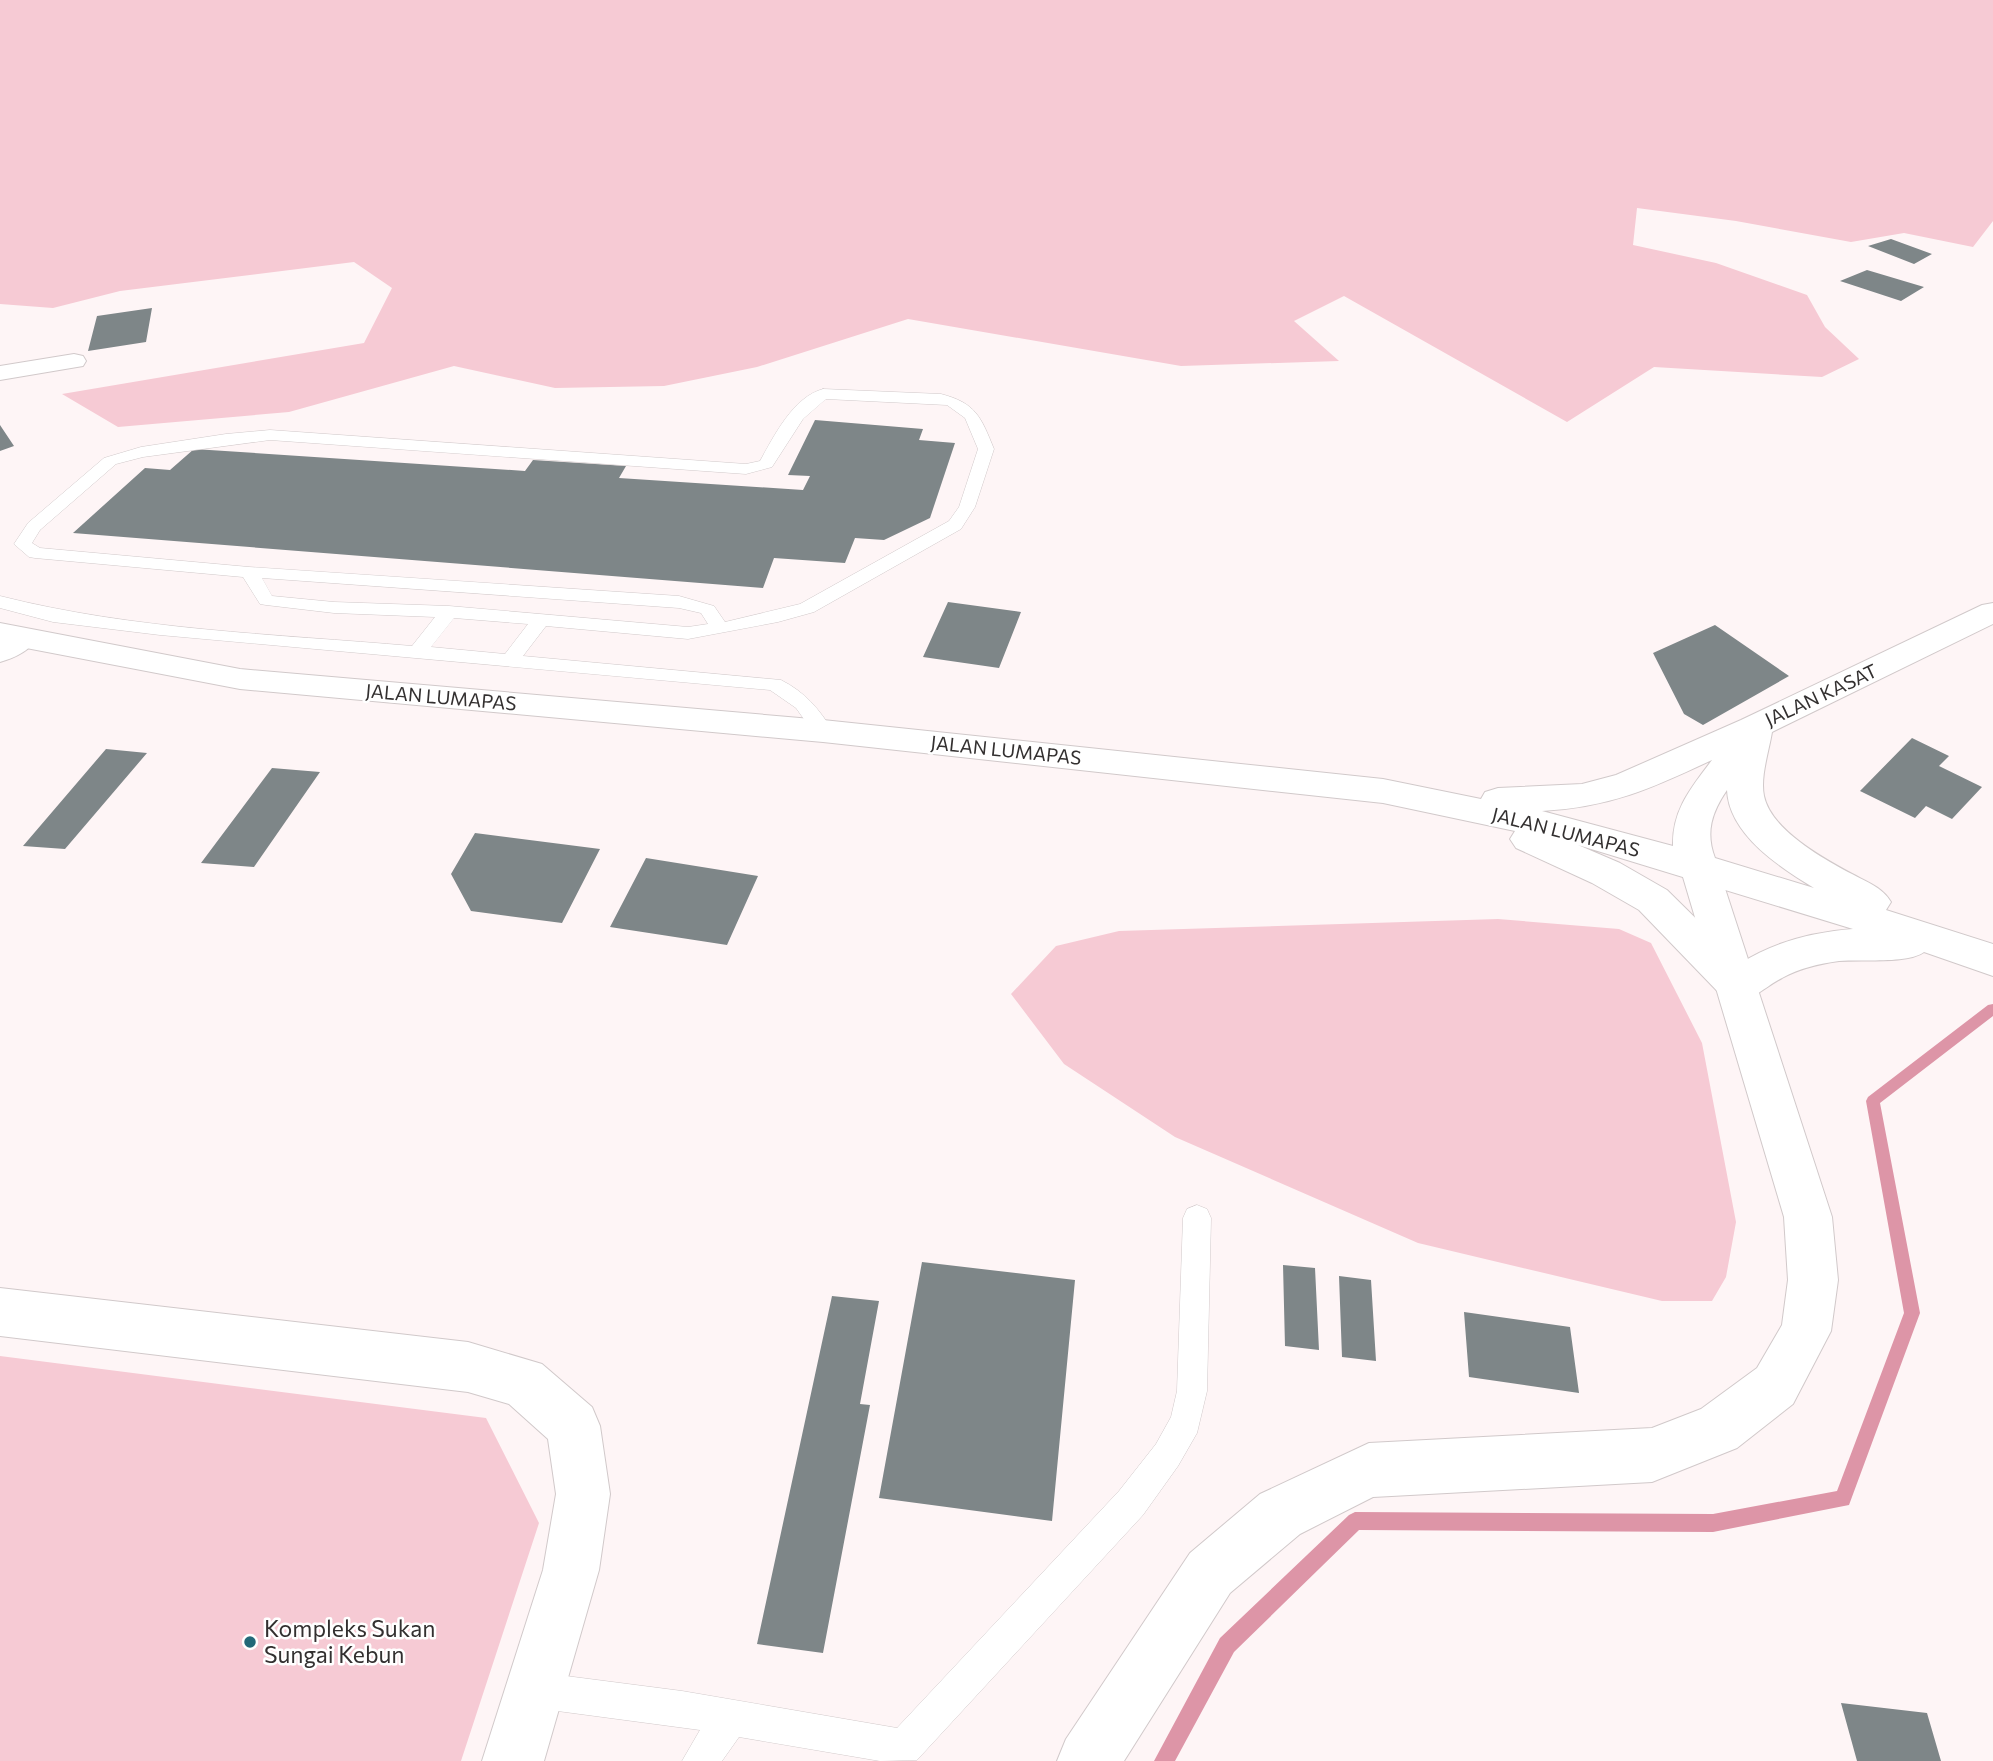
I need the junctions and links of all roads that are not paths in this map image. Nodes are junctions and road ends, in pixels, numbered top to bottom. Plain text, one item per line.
1 (74, 362) dead end
2 (0, 373) edge
3 (249, 572) junction
4 (0, 602) edge
5 (449, 612) junction
6 (1993, 612) edge
7 (541, 620) junction
8 (714, 630) junction
9 (7, 641) edge
10 (416, 653) junction
11 (510, 660) junction
12 (1755, 726) junction
13 (823, 731) junction
14 (1449, 803) junction
15 (1699, 867) junction
16 (1946, 943) junction
17 (1993, 960) edge
18 (1738, 986) junction
19 (1197, 1219) dead end
20 (0, 1312) edge
21 (535, 1690) junction
22 (731, 1717) junction
23 (899, 1754) edge
24 (513, 1761) edge
25 (700, 1761) edge
26 (1087, 1761) edge

1 - 2 main road
3 - 5 lane
3 - 8 lane
3 - 8 lane
4 - 10 lane
5 - 7 lane
5 - 10 lane
6 - 12 main road, JALAN KASAT
7 - 8 lane
7 - 11 lane
9 - 13 main road, JALAN LUMAPAS
10 - 11 lane
11 - 13 lane
12 - 14 main road
12 - 15 main road, JALAN KASAT
12 - 16 main road
13 - 14 main road, JALAN LUMAPAS
14 - 15 main road, JALAN LUMAPAS
14 - 18 main road
15 - 16 main road, JALAN LUMAPAS
15 - 18 main road, JALAN KASAT
16 - 17 main road, JALAN LUMAPAS
16 - 18 main road
18 - 26 main road, JALAN KASAT
19 - 23 lane
20 - 21 main road
21 - 22 lane
21 - 24 main road
22 - 23 lane
22 - 25 lane

